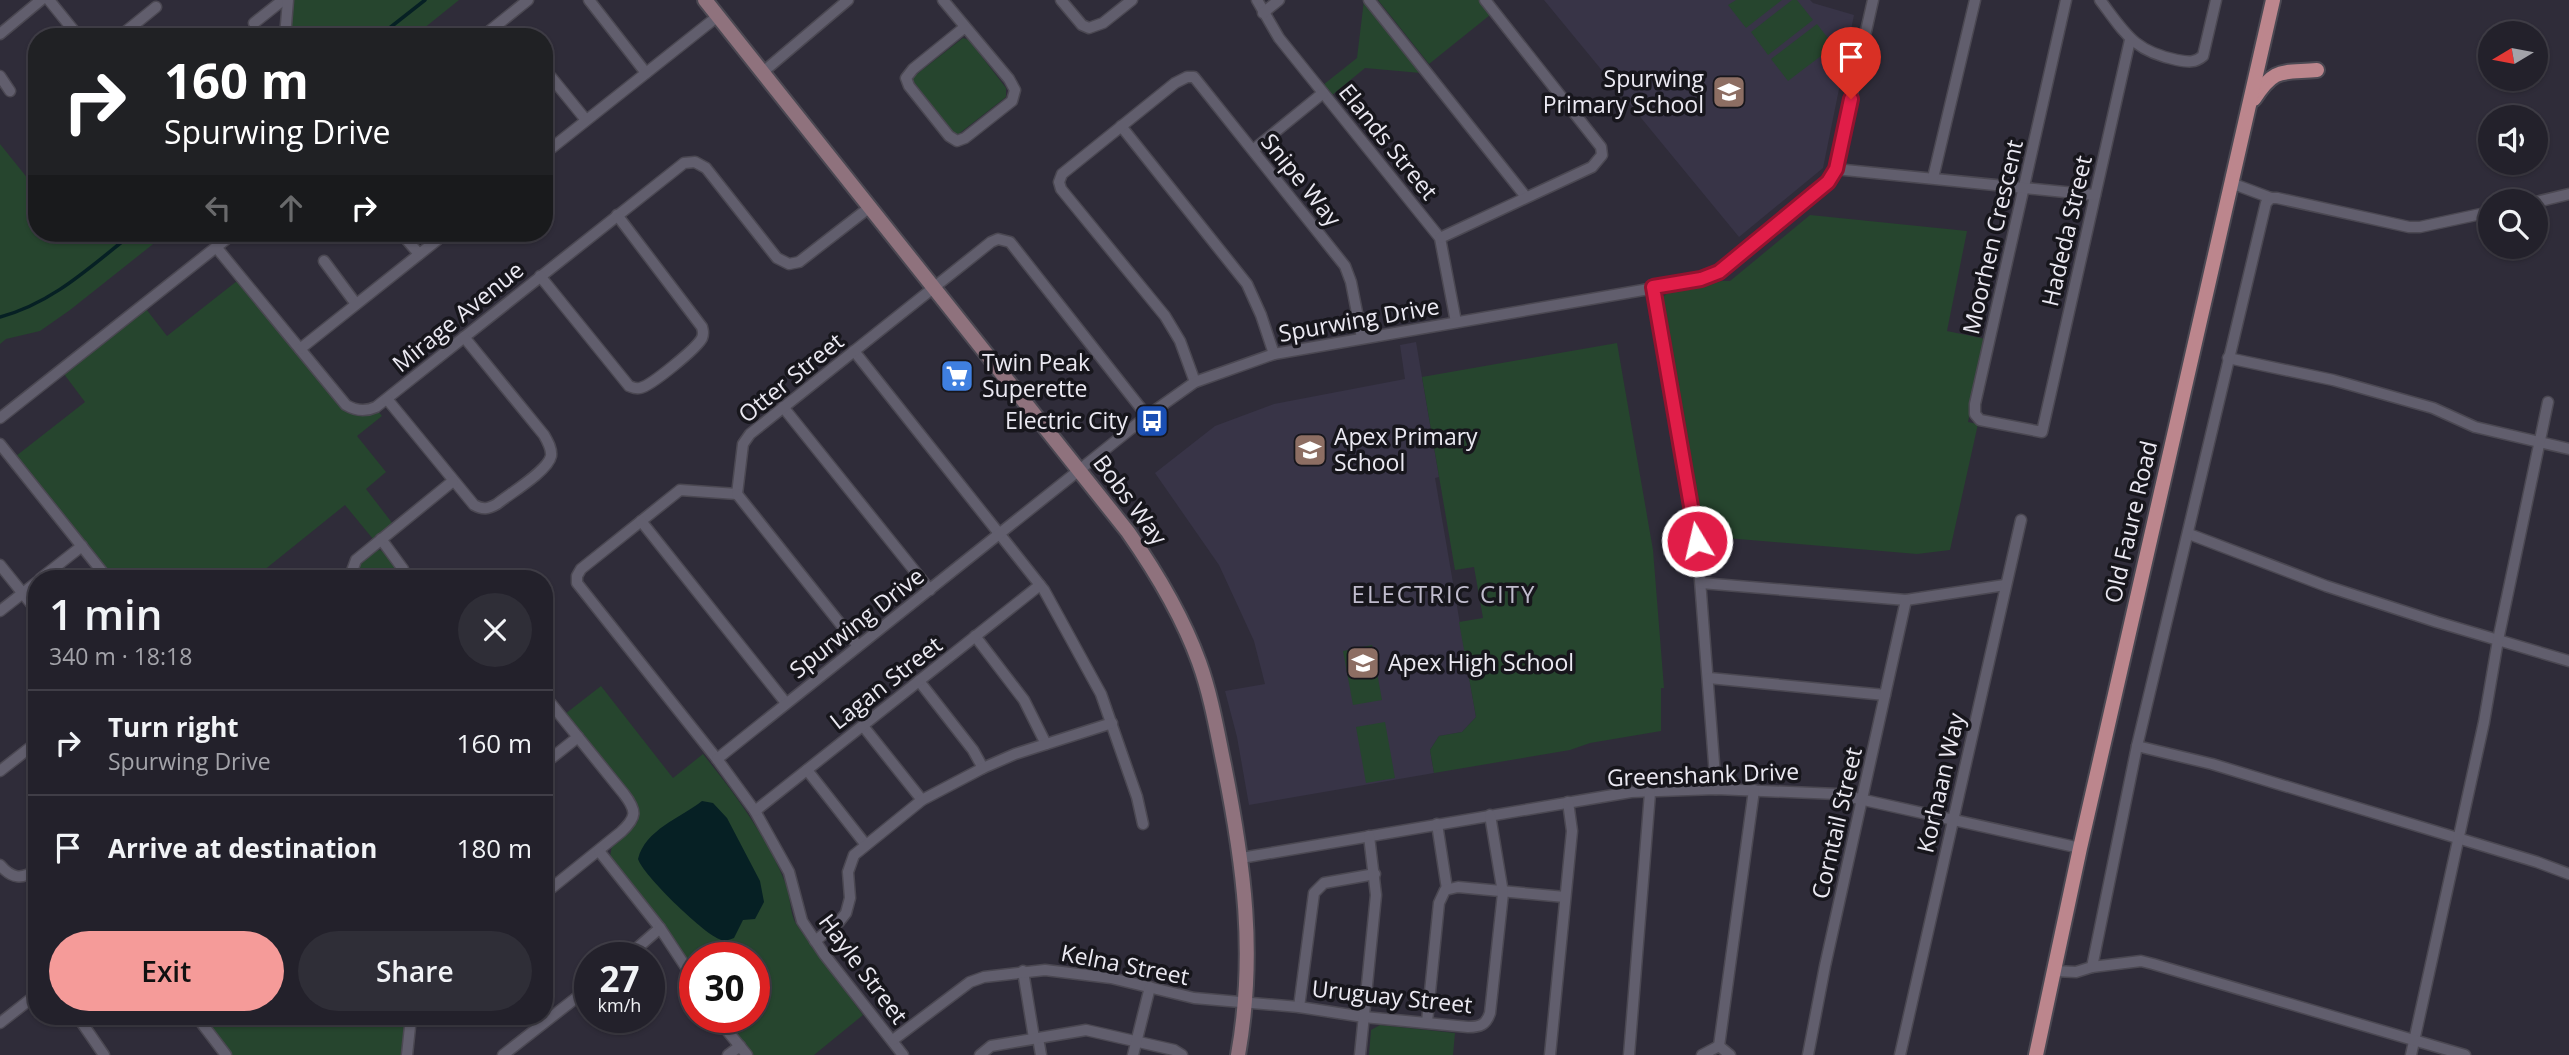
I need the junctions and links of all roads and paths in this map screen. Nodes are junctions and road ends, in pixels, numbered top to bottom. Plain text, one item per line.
1 (41, 0) edge
2 (49, 0) edge
3 (286, 0) edge
4 (528, 0) edge
5 (589, 0) edge
6 (705, 0) edge
7 (943, 0) edge
8 (1061, 0) edge
9 (1132, 0) edge
10 (1257, 0) edge
11 (1279, 0) edge
12 (1369, 0) edge
13 (1485, 0) edge
14 (1873, 0) edge
15 (1975, 0) edge
16 (2066, 0) edge
17 (2100, 0) edge
18 (2216, 0) edge
19 (2273, 0) edge
20 (841, 3) edge
21 (156, 7) dead end
22 (1262, 13) junction
23 (718, 16) junction
24 (254, 23) dead end
25 (965, 27) junction
26 (72, 28) edge
27 (130, 28) edge
28 (285, 28) edge
29 (492, 28) edge
30 (0, 34) edge
31 (2130, 40) junction
32 (2317, 70) dead end
33 (646, 72) junction
34 (763, 72) junction
35 (0, 76) edge
36 (553, 79) edge
37 (10, 91) dead end
38 (1323, 93) junction
39 (2248, 107) junction
40 (586, 120) junction
41 (1121, 127) junction
42 (553, 147) edge
43 (1252, 150) junction
44 (1836, 169) junction
45 (1933, 178) junction
46 (2231, 183) junction
47 (2023, 187) junction
48 (2569, 194) edge
49 (2095, 195) junction
50 (1526, 197) junction
51 (2271, 198) junction
52 (2548, 199) edge
53 (870, 207) junction
54 (617, 215) junction
55 (2478, 215) edge
56 (1440, 238) junction
57 (222, 242) edge
58 (409, 242) edge
59 (434, 242) edge
60 (216, 247) junction
61 (419, 254) junction
62 (324, 261) dead end
63 (540, 276) junction
64 (934, 287) junction
65 (1653, 287) junction
66 (356, 304) junction
67 (1456, 322) junction
68 (464, 337) junction
69 (1362, 338) junction
70 (300, 349) junction
71 (855, 351) junction
72 (1274, 354) junction
73 (2228, 358) junction
74 (1195, 382) junction
75 (387, 399) junction
76 (2548, 402) dead end
77 (783, 407) junction
78 (1147, 416) junction
79 (0, 418) edge
80 (2042, 432) joint
81 (2540, 440) junction
82 (0, 444) edge
83 (2569, 449) edge
84 (10, 456) junction
85 (0, 464) edge
86 (1080, 471) junction
87 (453, 481) junction
88 (737, 494) junction
89 (2021, 520) dead end
90 (641, 521) junction
91 (1000, 534) junction
92 (2189, 534) junction
93 (381, 539) junction
94 (82, 546) junction
95 (0, 565) edge
96 (51, 570) edge
97 (101, 570) edge
98 (352, 570) edge
99 (403, 570) edge
100 (1701, 583) junction
101 (1040, 584) junction
102 (2006, 586) junction
103 (28, 588) edge
104 (930, 590) junction
105 (22, 593) junction
106 (28, 600) edge
107 (1906, 600) junction
108 (0, 611) edge
109 (975, 636) junction
110 (2498, 640) junction
111 (858, 646) junction
112 (2569, 661) edge
113 (1709, 678) junction
114 (919, 681) junction
115 (1885, 695) junction
116 (786, 704) junction
117 (553, 706) edge
118 (1112, 723) junction
119 (863, 726) junction
120 (578, 737) junction
121 (1046, 744) junction
122 (2137, 746) junction
123 (28, 749) edge
124 (553, 757) edge
125 (717, 759) junction
126 (982, 768) junction
127 (807, 770) junction
128 (0, 771) edge
129 (1716, 789) junction
130 (1754, 790) junction
131 (1650, 793) junction
132 (1862, 798) junction
133 (922, 800) junction
134 (1568, 802) junction
135 (755, 811) junction
136 (1490, 815) junction
137 (1953, 818) junction
138 (1143, 824) dead end
139 (1437, 824) junction
140 (1368, 836) junction
141 (2458, 839) junction
142 (866, 845) junction
143 (2080, 848) junction
144 (599, 850) junction
145 (1241, 858) junction
146 (0, 865) edge
147 (28, 874) edge
148 (1375, 874) junction
149 (2569, 874) edge
150 (553, 887) edge
151 (1447, 889) junction
152 (1503, 892) junction
153 (1565, 897) junction
154 (660, 928) junction
155 (815, 941) junction
156 (646, 942) edge
157 (679, 957) edge
158 (2092, 967) junction
159 (1023, 971) junction
160 (2054, 971) junction
161 (1150, 987) junction
162 (574, 999) edge
163 (28, 1001) edge
164 (1246, 1003) junction
165 (1299, 1007) junction
166 (553, 1015) edge
167 (1364, 1017) junction
168 (1427, 1022) junction
169 (0, 1023) edge
170 (83, 1025) edge
171 (203, 1025) edge
172 (410, 1025) edge
173 (541, 1025) edge
174 (729, 1033) edge
175 (1036, 1038) junction
176 (2414, 1039) junction
177 (893, 1040) junction
178 (1136, 1041) junction
179 (740, 1046) junction
180 (1719, 1046) junction
181 (104, 1055) edge
182 (226, 1055) edge
183 (407, 1055) edge
184 (503, 1055) edge
185 (728, 1055) edge
186 (747, 1055) edge
187 (904, 1055) edge
188 (980, 1055) edge
189 (1041, 1055) edge
190 (1133, 1055) edge
191 (1182, 1055) edge
192 (1238, 1055) edge
193 (1360, 1055) edge
194 (1550, 1055) edge
195 (1629, 1055) edge
196 (1702, 1055) edge
197 (1730, 1055) edge
198 (1808, 1055) edge
199 (1900, 1055) edge
200 (2036, 1055) edge
201 (2411, 1055) edge
202 (2465, 1055) edge

1 - 30 street
2 - 26 street
3 - 24 street
3 - 28 street
4 - 29 street
5 - 33 street
6 - 23 street, Bobs Way
7 - 25 street
8 - 9 street
10 - 22 street, Elands Street
11 - 22 street
12 - 50 street
13 - 50 street
14 - 44 street, Spurwing Drive
15 - 45 street
16 - 47 street, Moorhen Crescent
17 - 31 street
18 - 31 street
19 - 39 main road, Old Faure Road
20 - 34 street
21 - 27 street
22 - 38 street, Elands Street
23 - 33 street
23 - 34 street, Bobs Way
25 - 25 street
31 - 49 street, Hadeda Street
32 - 39 main road
33 - 40 street
34 - 53 street, Bobs Way
35 - 37 street
36 - 40 street
38 - 43 street
38 - 56 street, Elands Street
39 - 46 main road, Old Faure Road
40 - 42 street
41 - 43 street, Snipe Way
41 - 72 street
41 - 74 street
43 - 69 street, Snipe Way
44 - 45 street
44 - 65 street, Spurwing Drive
45 - 47 street
46 - 51 street
46 - 143 main road, Old Faure Road
47 - 49 street
47 - 80 street, Moorhen Crescent
48 - 52 street
49 - 80 street, Hadeda Street
50 - 56 street
51 - 55 street
51 - 73 street
53 - 54 street, Mirage Avenue
53 - 64 street, Bobs Way
54 - 63 street, Mirage Avenue
54 - 63 street
56 - 67 street, Elands Street
57 - 60 street
58 - 61 street
59 - 61 street
60 - 70 street, Mirage Avenue
60 - 79 street
61 - 66 street
62 - 66 street
63 - 68 street, Mirage Avenue
64 - 71 street, Otter Street
64 - 78 street, Otter Street
64 - 86 street, Bobs Way
65 - 67 street, Spurwing Drive
65 - 100 street
66 - 70 street
67 - 69 street, Spurwing Drive
68 - 75 street, Mirage Avenue
68 - 87 street
69 - 72 street, Spurwing Drive
70 - 75 street, Mirage Avenue
71 - 77 street, Otter Street
71 - 91 street
72 - 74 street, Spurwing Drive
73 - 81 street
73 - 92 street
74 - 78 street, Spurwing Drive
75 - 87 street
76 - 81 street
77 - 88 street, Otter Street
77 - 104 street
78 - 86 street, Spurwing Drive
81 - 83 street
81 - 110 street
82 - 84 street
84 - 85 street
84 - 94 street
86 - 91 street, Spurwing Drive
86 - 145 street, Bobs Way
87 - 93 street
88 - 90 street
88 - 111 street
89 - 102 street, Korhaan Way
90 - 116 street
90 - 125 street, Hayle Street
91 - 101 street
91 - 104 street, Spurwing Drive
92 - 110 street
92 - 122 street
93 - 98 street
93 - 99 street
94 - 96 street
94 - 97 street
95 - 105 street
100 - 107 street
100 - 113 street
101 - 109 street, Lagan Street
101 - 118 street
102 - 107 street
102 - 137 street, Korhaan Way
103 - 105 street
104 - 111 street, Spurwing Drive
105 - 106 street
105 - 108 street
107 - 115 street, Corntail Street
109 - 114 street, Lagan Street
109 - 121 street
110 - 112 street
110 - 141 street
111 - 116 street, Spurwing Drive
113 - 115 street
113 - 129 street
114 - 119 street, Lagan Street
114 - 126 street
115 - 132 street, Corntail Street
116 - 125 street, Spurwing Drive
117 - 120 street
118 - 121 street
118 - 138 street
119 - 127 street, Lagan Street
119 - 133 street
120 - 124 street
120 - 144 street
121 - 126 street
122 - 141 street
122 - 158 street
123 - 128 street
125 - 135 street, Hayle Street
126 - 133 street
127 - 135 street, Lagan Street
127 - 142 street
129 - 130 street, Greenshank Drive
129 - 131 street, Greenshank Drive
130 - 132 street, Greenshank Drive
130 - 180 street
131 - 134 street, Greenshank Drive
131 - 195 street
132 - 137 street, Greenshank Drive
132 - 198 street, Corntail Street
133 - 142 street
134 - 136 street, Greenshank Drive
134 - 153 street
135 - 155 street, Hayle Street
136 - 139 street, Greenshank Drive
136 - 152 street
137 - 143 street, Greenshank Drive
137 - 199 street, Korhaan Way
139 - 140 street, Greenshank Drive
139 - 151 street
140 - 145 street, Greenshank Drive
140 - 148 street
141 - 149 street
141 - 176 street
142 - 155 street
143 - 160 main road, Old Faure Road
144 - 150 street
144 - 154 street
145 - 164 street, Bobs Way
146 - 147 street
148 - 165 street
148 - 167 street
151 - 152 street
151 - 168 street
152 - 153 street
152 - 168 street, Uruguay Street
153 - 194 street
154 - 156 street
154 - 157 street
155 - 177 street, Hayle Street
158 - 160 street
158 - 176 street
159 - 161 street, Kelna Street
159 - 175 street
159 - 177 street, Kelna Street
160 - 200 main road, Old Faure Road
161 - 164 street, Kelna Street
161 - 178 street
162 - 166 street
163 - 169 street
164 - 165 street, Uruguay Street
164 - 192 street, Bobs Way
165 - 167 street, Uruguay Street
167 - 168 street, Uruguay Street
167 - 193 street
170 - 181 street
171 - 182 street
172 - 183 street
173 - 184 street
174 - 179 street
175 - 178 street
175 - 188 street
175 - 189 street
176 - 201 street
176 - 202 street
177 - 187 street, Hayle Street
178 - 190 street
178 - 191 street
179 - 185 street
179 - 186 street
180 - 196 street
180 - 197 street

